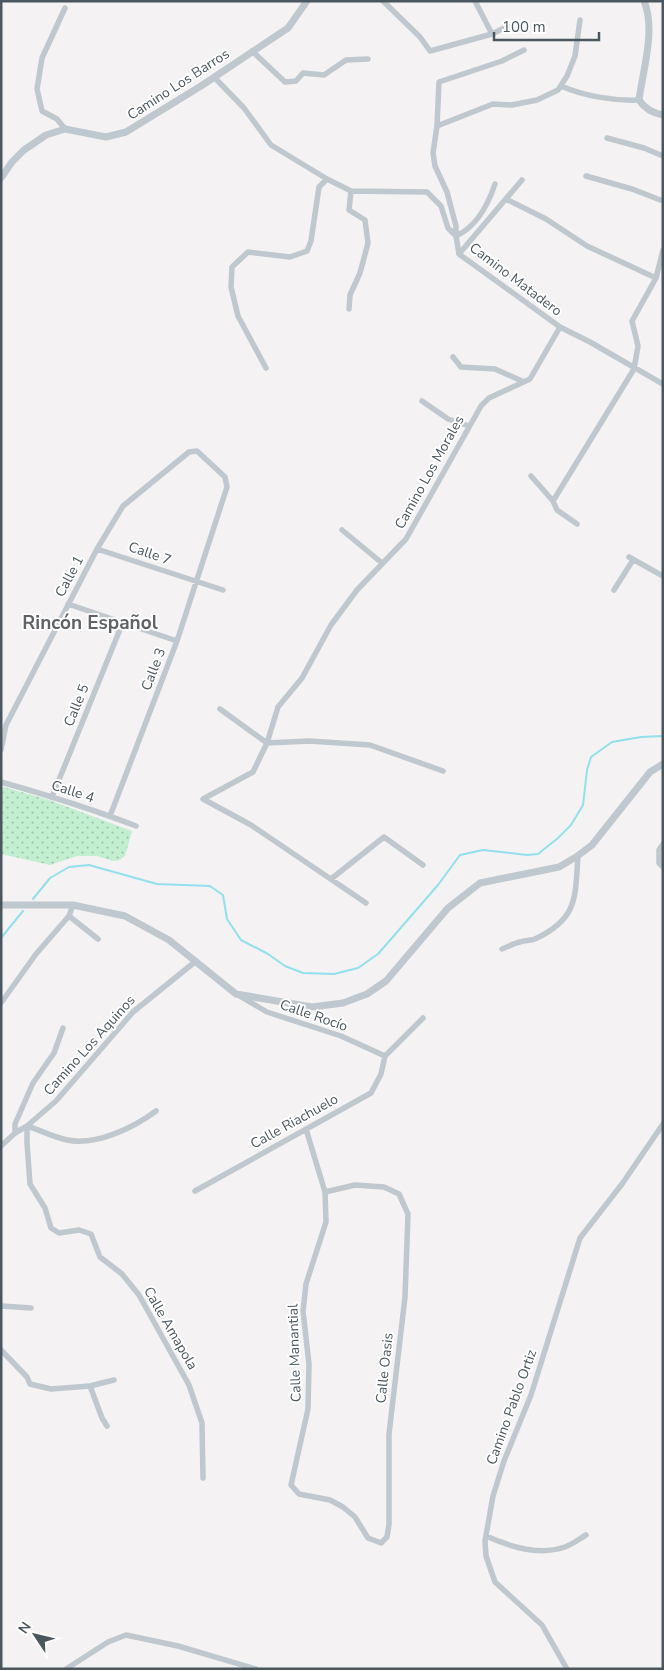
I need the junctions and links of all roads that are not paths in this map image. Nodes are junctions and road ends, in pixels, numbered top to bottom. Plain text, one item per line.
1 (307, 1) edge
2 (383, 1) edge
3 (475, 1) edge
4 (644, 1) edge
5 (65, 8) dead end
6 (580, 20) dead end
7 (508, 26) dead end
8 (492, 34) junction
9 (524, 50) dead end
10 (252, 52) junction
11 (368, 59) dead end
12 (214, 77) junction
13 (561, 86) junction
14 (639, 100) junction
15 (663, 115) edge
16 (437, 126) junction
17 (65, 129) junction
18 (607, 138) dead end
19 (663, 156) edge
20 (586, 176) dead end
21 (1, 178) edge
22 (327, 180) junction
23 (522, 180) dead end
24 (495, 184) dead end
25 (351, 191) junction
26 (506, 199) junction
27 (663, 200) edge
28 (456, 236) junction
29 (663, 250) edge
30 (459, 254) junction
31 (656, 278) junction
32 (349, 309) dead end
33 (560, 327) junction
34 (454, 357) dead end
35 (266, 368) dead end
36 (634, 368) junction
37 (524, 382) junction
38 (663, 384) edge
39 (422, 400) dead end
40 (469, 426) junction
41 (531, 476) dead end
42 (222, 500) joint
43 (553, 501) junction
44 (576, 524) dead end
45 (342, 530) dead end
46 (97, 549) junction
47 (382, 563) junction
48 (663, 576) edge
49 (195, 582) junction
50 (223, 590) dead end
51 (614, 590) dead end
52 (68, 604) junction
53 (123, 622) junction
54 (176, 641) junction
55 (220, 709) dead end
56 (267, 743) junction
57 (1, 750) edge
58 (663, 764) edge
59 (443, 771) dead end
60 (1, 782) edge
61 (52, 797) junction
62 (110, 816) junction
63 (136, 826) dead end
64 (663, 844) edge
65 (578, 856) junction
66 (423, 865) dead end
67 (663, 867) edge
68 (331, 879) junction
69 (366, 903) dead end
70 (1, 905) edge
71 (73, 905) junction
72 (69, 916) junction
73 (98, 939) dead end
74 (502, 949) dead end
75 (196, 961) junction
76 (236, 994) junction
77 (1, 1003) edge
78 (423, 1018) dead end
79 (63, 1028) dead end
80 (385, 1056) junction
81 (156, 1111) dead end
82 (663, 1124) edge
83 (27, 1126) junction
84 (306, 1129) junction
85 (14, 1133) junction
86 (1, 1146) edge
87 (195, 1191) dead end
88 (325, 1192) junction
89 (1, 1306) edge
90 (31, 1308) dead end
91 (1, 1350) edge
92 (114, 1380) dead end
93 (90, 1386) junction
94 (107, 1426) dead end
95 (202, 1478) dead end
96 (322, 1499) joint
97 (586, 1535) dead end
98 (486, 1536) junction
99 (66, 1669) edge
100 (256, 1669) edge
101 (567, 1669) edge

1 - 10 street, Camino Los Barros
2 - 8 street
3 - 8 street
4 - 14 street
5 - 17 street
6 - 13 street
7 - 8 street
9 - 16 street
10 - 11 street
10 - 12 street, Camino Los Barros
12 - 17 street, Camino Los Barros
12 - 22 street, Camino Matadero
13 - 14 street
13 - 16 street
14 - 15 street
16 - 28 street
17 - 21 street
18 - 19 street
20 - 27 street
22 - 25 street, Camino Matadero
22 - 35 street
23 - 26 street
24 - 28 street
25 - 28 street, Camino Matadero
25 - 32 street
26 - 30 street
26 - 31 street
28 - 30 street, Camino Matadero
29 - 31 street
30 - 33 street, Camino Matadero
31 - 36 street
33 - 36 street, Camino Matadero
33 - 37 street, Camino Los Morales
34 - 37 street
36 - 38 street, Camino Matadero
36 - 43 street
37 - 40 street, Camino Los Morales
39 - 40 street
40 - 47 street, Camino Los Morales
41 - 43 street
42 - 46 street, Calle 1
42 - 49 street, Calle 3
43 - 44 street
45 - 47 street
46 - 49 street, Calle 7
46 - 52 street, Calle 1
47 - 56 street, Camino Los Morales
48 - 51 street
49 - 50 street, Calle 7
49 - 54 street, Calle 3
52 - 53 street
52 - 57 street, Calle 1
53 - 54 street
53 - 61 street, Calle 5
54 - 62 street, Calle 3
55 - 56 street
56 - 59 street
56 - 68 street, Camino Los Morales
58 - 65 street
60 - 61 street, Calle 4
61 - 62 street, Calle 4
62 - 63 street, Calle 4
64 - 67 street
65 - 74 street
65 - 76 street
66 - 68 street
68 - 69 street
70 - 71 street
71 - 72 street
71 - 75 street
72 - 73 street
72 - 77 street
75 - 76 street
75 - 83 street, Camino Los Aquinos
76 - 80 street, Calle Rocío
78 - 80 street
79 - 85 street
80 - 84 street, Calle Riachuelo
81 - 83 street
82 - 98 street, Camino Pablo Ortiz
83 - 85 street, Camino Los Aquinos
83 - 95 street, Calle Amapola
84 - 87 street, Calle Riachuelo
84 - 88 street, Calle Manantial
85 - 86 street, Camino Los Aquinos
88 - 96 street, Calle Manantial
88 - 96 street, Calle Oasis
89 - 90 street
91 - 93 street
92 - 93 street
93 - 94 street
97 - 98 street
98 - 101 street, Camino Pablo Ortiz
99 - 100 street

